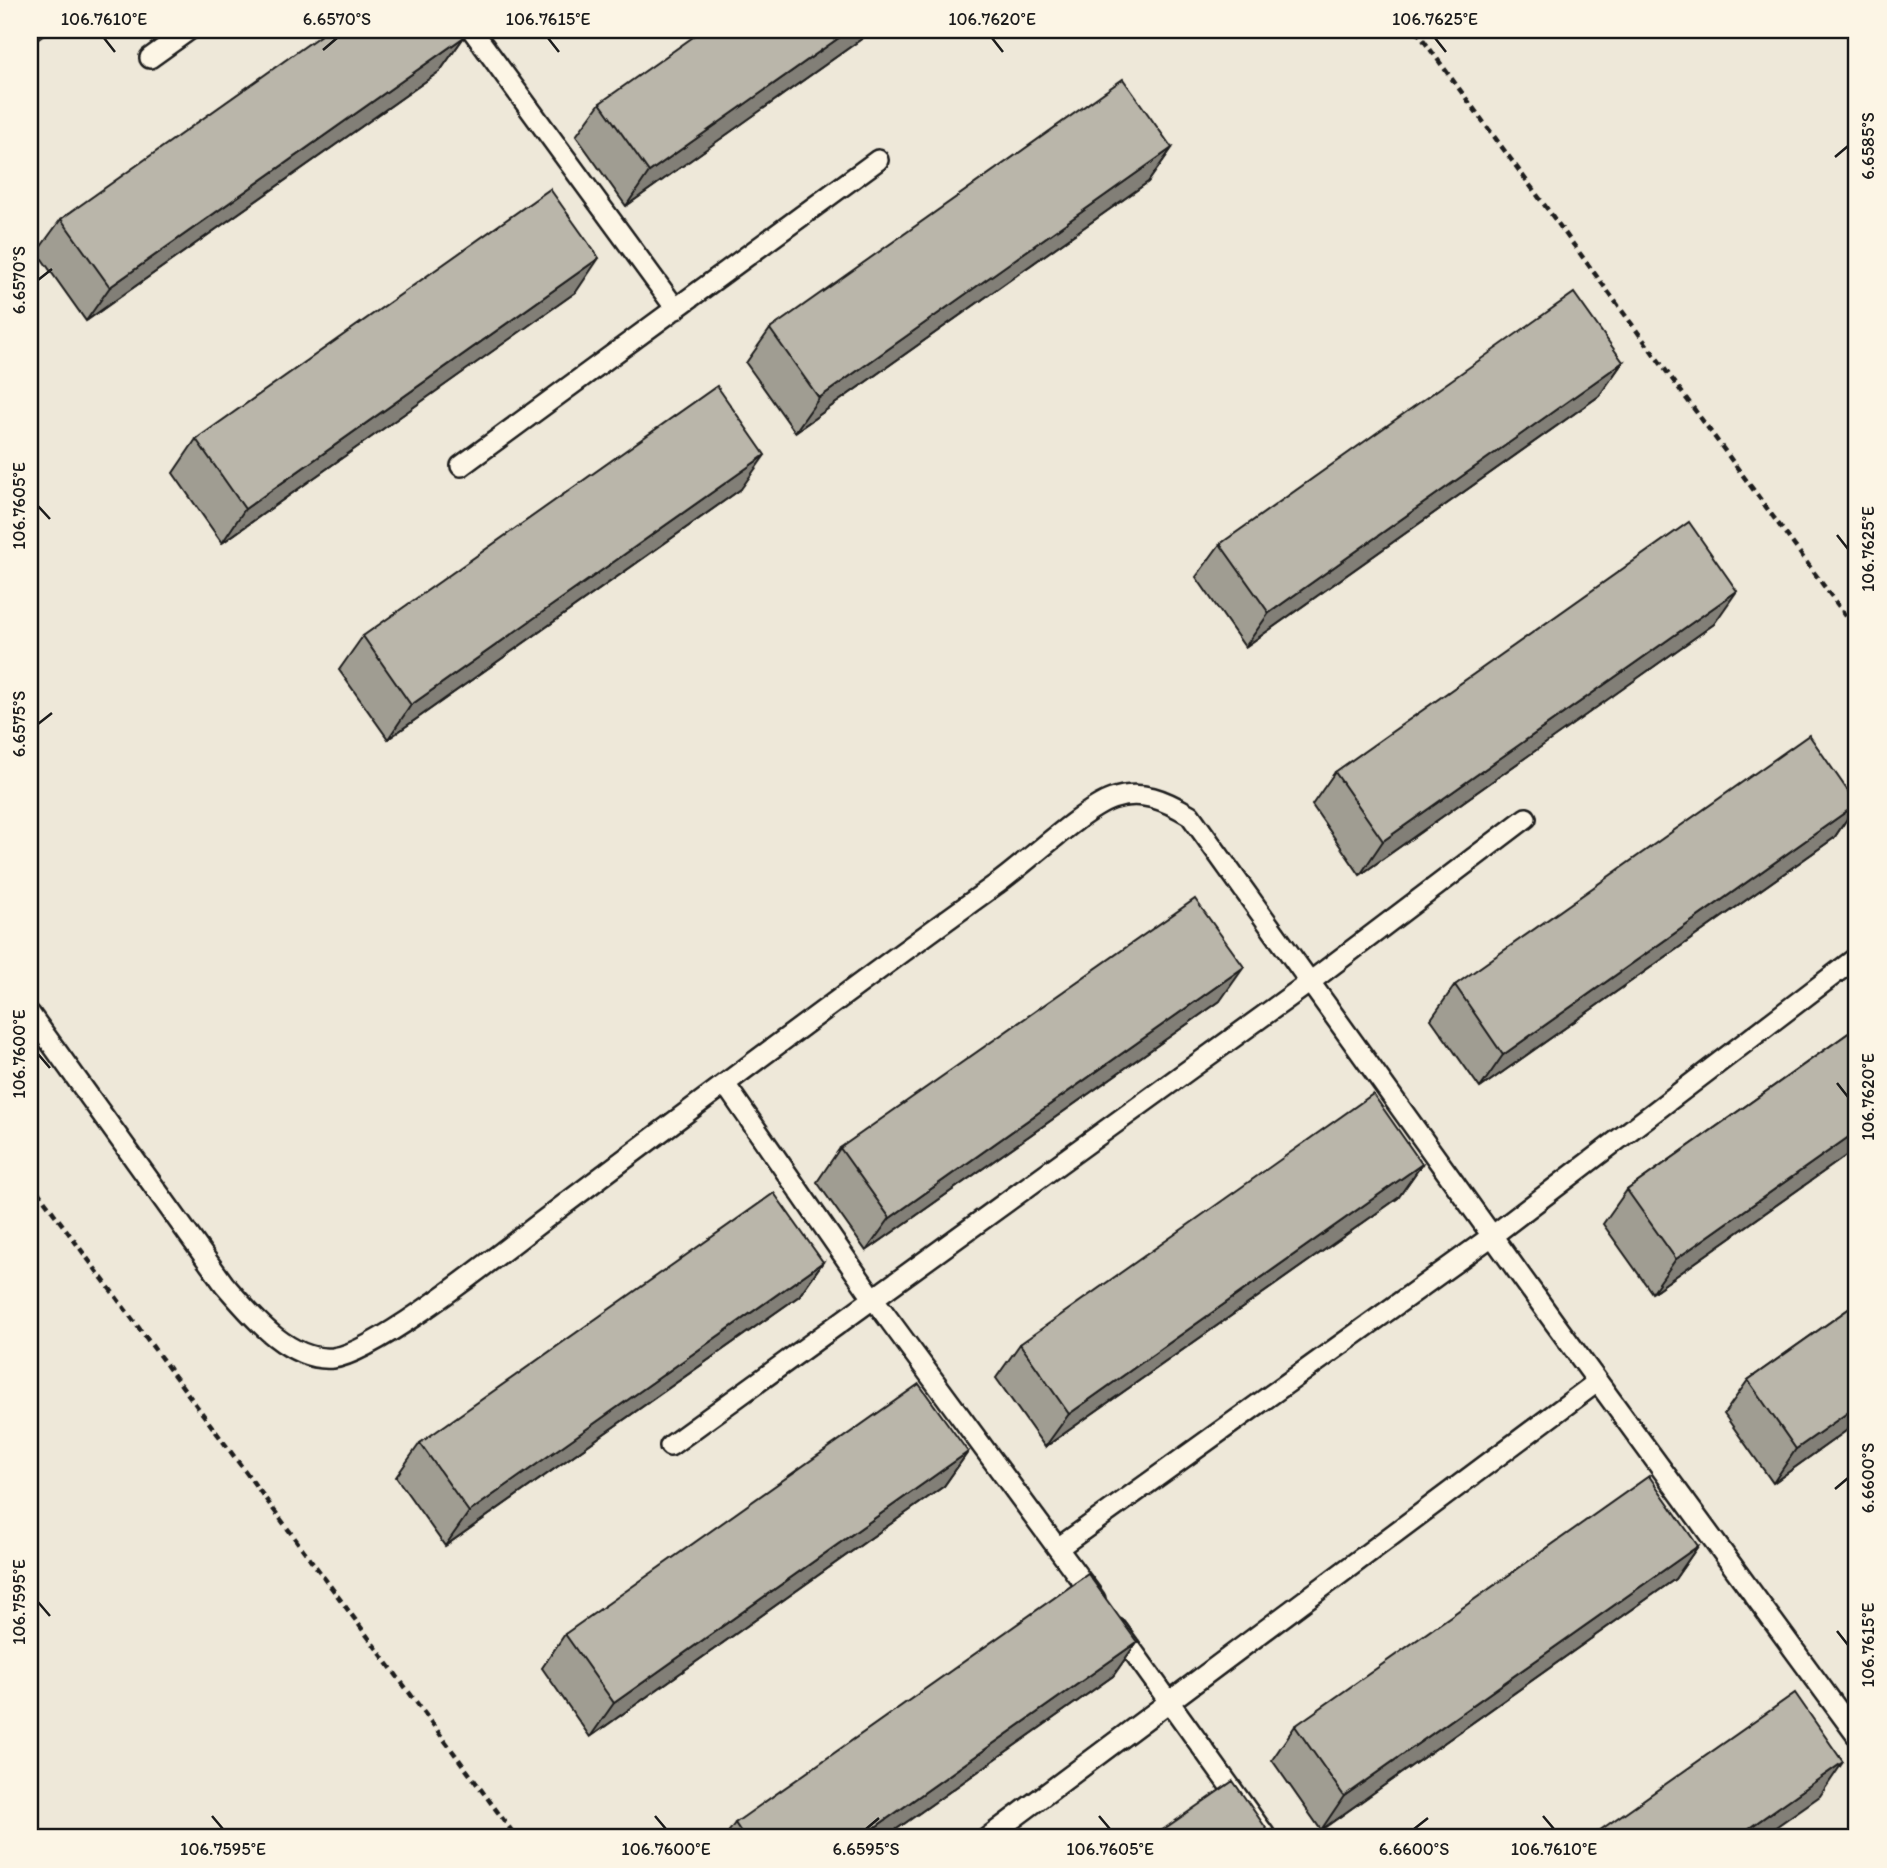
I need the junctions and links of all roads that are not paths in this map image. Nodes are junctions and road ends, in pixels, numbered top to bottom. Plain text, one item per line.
1 (189, 30) edge
2 (472, 30) edge
3 (150, 58) dead end
4 (878, 160) dead end
5 (676, 309) junction
6 (461, 466) dead end
7 (1526, 818) dead end
8 (1857, 957) edge
9 (1310, 982) junction
10 (30, 1014) edge
11 (724, 1084) junction
12 (1492, 1236) junction
13 (873, 1298) junction
14 (1597, 1382) junction
15 (670, 1446) dead end
16 (1058, 1548) junction
17 (1168, 1701) junction
18 (1857, 1736) edge
19 (987, 1838) edge
20 (1267, 1838) edge

1 - 3 lane
2 - 5 lane
4 - 5 lane
5 - 6 lane
7 - 9 lane
8 - 12 lane
9 - 11 lane
9 - 12 lane
9 - 13 lane
10 - 11 lane
11 - 13 lane
12 - 14 lane
12 - 16 lane
13 - 15 lane
13 - 16 lane
14 - 17 lane
14 - 18 lane
16 - 17 lane
17 - 19 lane
17 - 20 lane

